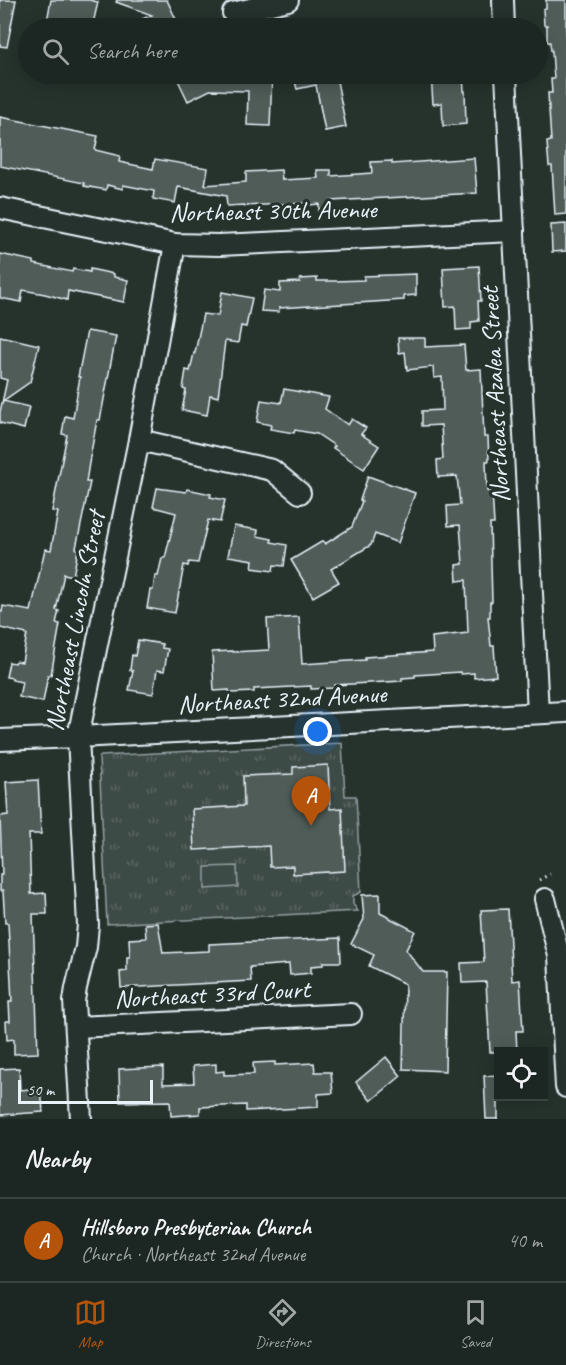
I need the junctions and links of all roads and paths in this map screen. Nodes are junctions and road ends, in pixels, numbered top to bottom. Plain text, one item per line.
1 (288, 0) edge
2 (503, 0) edge
3 (233, 13) dead end
4 (504, 18) edge
5 (507, 84) edge
6 (0, 208) edge
7 (514, 231) junction
8 (175, 243) junction
9 (139, 440) junction
10 (300, 493) dead end
11 (566, 712) edge
12 (538, 713) junction
13 (78, 737) junction
14 (0, 740) edge
15 (545, 899) dead end
16 (351, 1014) dead end
17 (76, 1027) junction
18 (566, 1087) edge
19 (81, 1119) edge

1 - 3 street
2 - 4 street
5 - 7 street, Northeast Azalea Street
6 - 8 street, Northeast 30th Avenue
7 - 8 street, Northeast 30th Avenue
7 - 12 street, Northeast Azalea Street
8 - 9 street, Northeast Lincoln Street
9 - 10 street
9 - 13 street, Northeast Lincoln Street
11 - 12 street, Northeast 32nd Avenue
12 - 13 street, Northeast 32nd Avenue
13 - 14 street, Northeast 32nd Avenue
13 - 17 street, Northeast Lincoln Street
15 - 18 street
16 - 17 street, Northeast 33rd Court
17 - 19 street, Northeast Lincoln Street

